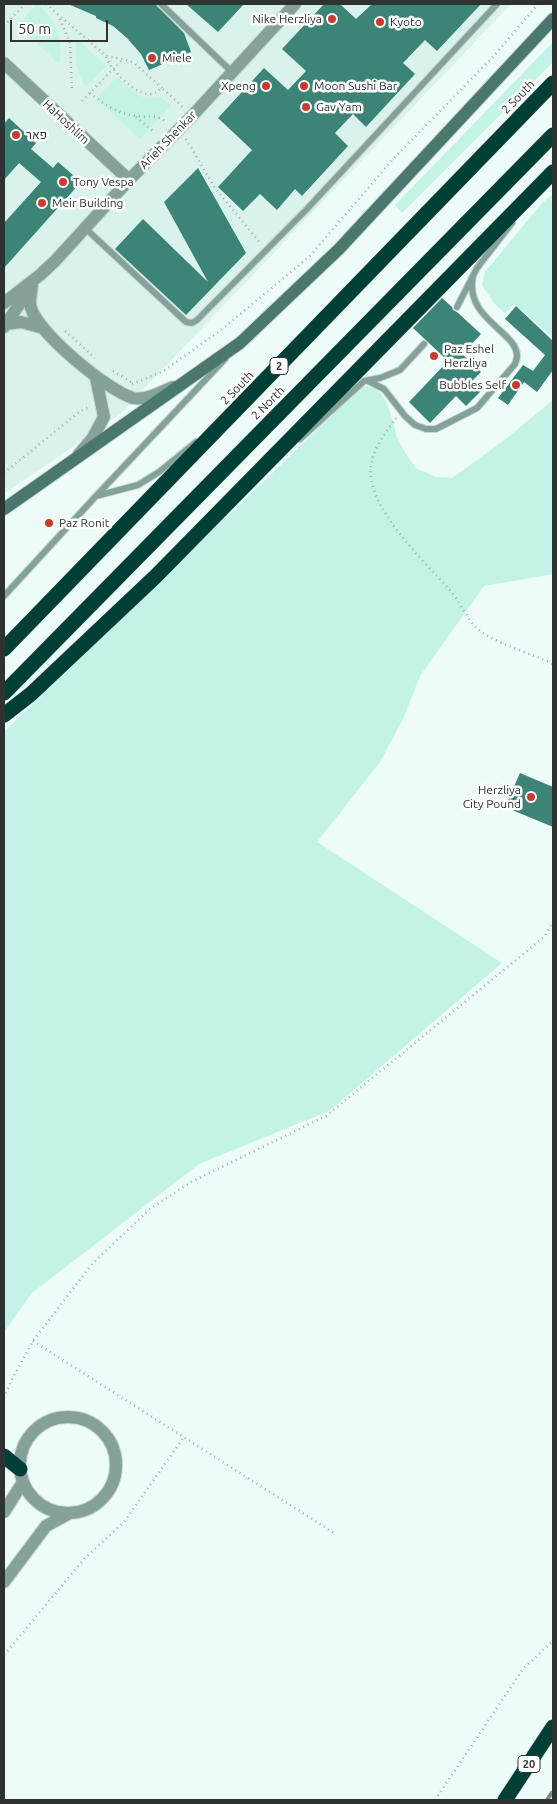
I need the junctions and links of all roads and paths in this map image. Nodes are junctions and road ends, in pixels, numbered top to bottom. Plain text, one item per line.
1 (25, 4) edge
2 (46, 4) edge
3 (161, 4) edge
4 (295, 4) edge
5 (497, 4) edge
6 (538, 4) edge
7 (60, 18) junction
8 (553, 19) edge
9 (4, 26) edge
10 (106, 56) junction
11 (123, 59) junction
12 (4, 63) edge
13 (113, 69) junction
14 (233, 72) junction
15 (553, 82) edge
16 (162, 88) junction
17 (72, 91) dead end
18 (90, 93) junction
19 (82, 101) dead end
20 (134, 116) junction
21 (192, 116) junction
22 (165, 121) dead end
23 (180, 129) junction
24 (154, 132) dead end
25 (553, 135) edge
26 (553, 172) edge
27 (129, 180) junction
28 (542, 185) junction
29 (85, 227) junction
30 (256, 239) dead end
31 (40, 275) junction
32 (473, 276) junction
33 (32, 286) junction
34 (4, 304) edge
35 (457, 308) dead end
36 (5, 325) edge
37 (42, 328) junction
38 (64, 330) dead end
39 (240, 344) junction
40 (424, 344) dead end
41 (98, 360) dead end
42 (112, 370) dead end
43 (96, 378) junction
44 (190, 379) junction
45 (368, 381) junction
46 (133, 383) junction
47 (118, 391) junction
48 (101, 400) junction
49 (245, 402) junction
50 (396, 417) dead end
51 (76, 458) junction
52 (4, 473) edge
53 (96, 496) junction
54 (230, 502) junction
55 (4, 509) edge
56 (4, 596) edge
57 (4, 649) edge
58 (553, 664) edge
59 (4, 693) edge
60 (4, 715) edge
61 (553, 922) edge
62 (33, 1341) junction
63 (4, 1398) edge
64 (184, 1437) junction
65 (4, 1456) edge
66 (21, 1476) junction
67 (4, 1512) edge
68 (70, 1513) junction
69 (334, 1533) dead end
70 (4, 1582) edge
71 (553, 1641) edge
72 (4, 1655) edge
73 (553, 1727) edge
74 (435, 1800) edge
75 (505, 1800) edge

1 - 9 path
2 - 7 path
3 - 14 lane
4 - 14 street, Arieh Shenkar
5 - 29 lane
6 - 46 path
7 - 10 path
7 - 17 path
8 - 39 main road
10 - 11 path
10 - 13 path
11 - 13 path
11 - 16 path
12 - 27 street, HaHoshlim
13 - 16 path
13 - 18 path
14 - 21 street, Arieh Shenkar
15 - 49 highway, 2 South / 2
16 - 21 path
18 - 19 path
18 - 20 path
20 - 22 path
20 - 24 path
21 - 23 street, Arieh Shenkar
23 - 27 street, Arieh Shenkar
23 - 30 path
25 - 59 highway, 2 North
26 - 28 highway
27 - 29 street, Arieh Shenkar
28 - 32 lane
28 - 54 highway
29 - 31 street, Arieh Shenkar
31 - 33 street, Arieh Shenkar
31 - 34 street, Arieh Shenkar
32 - 35 lane
32 - 45 lane
33 - 36 street, Arieh Shenkar
33 - 37 street
36 - 37 street
37 - 43 street
38 - 41 path
39 - 44 main road
39 - 53 lane
40 - 45 lane
42 - 46 path
43 - 47 street
43 - 48 street
44 - 47 street
44 - 51 main road
45 - 54 lane
46 - 47 path
48 - 51 street
48 - 52 path
49 - 53 lane
49 - 57 highway, 2 South / 2
50 - 58 path
51 - 55 main road
53 - 56 lane
54 - 60 highway
61 - 62 path
62 - 63 path
62 - 64 path
64 - 69 path
64 - 72 path
65 - 66 highway
66 - 67 street
66 - 68 street
66 - 68 street
68 - 70 street
71 - 74 path
73 - 75 highway, 20

